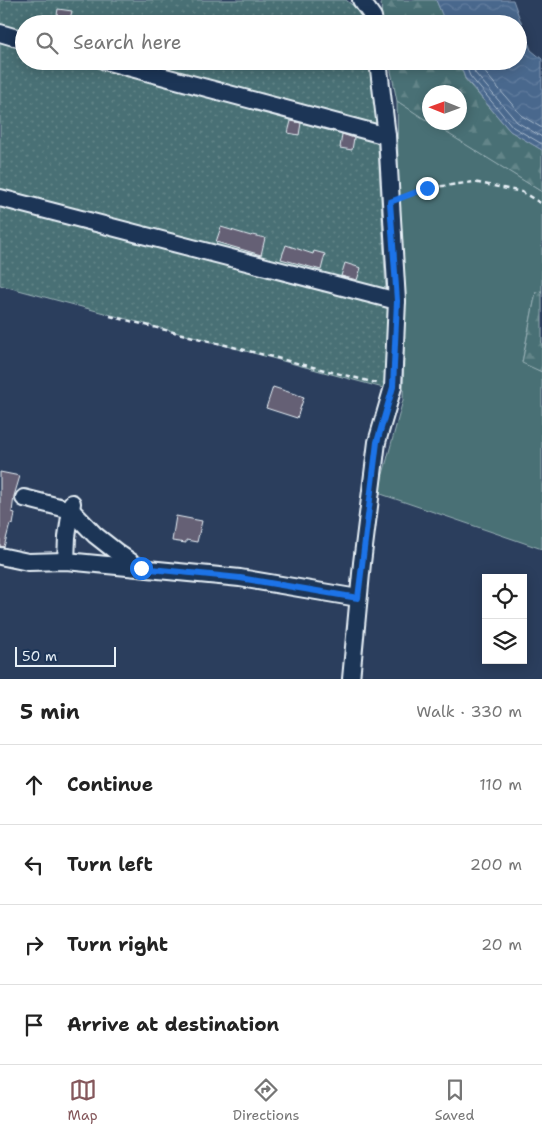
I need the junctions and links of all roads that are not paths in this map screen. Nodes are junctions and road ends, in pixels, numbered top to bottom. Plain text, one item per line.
1 (361, 0) edge
2 (371, 15) edge
3 (0, 33) edge
4 (15, 37) edge
5 (139, 70) edge
6 (379, 70) edge
7 (387, 136) junction
8 (0, 198) edge
9 (397, 301) junction
10 (24, 498) dead end
11 (71, 505) junction
12 (0, 556) edge
13 (66, 561) junction
14 (141, 568) junction
15 (358, 598) junction
16 (351, 679) edge

1 - 2 street
3 - 4 street
5 - 7 street
6 - 7 street
7 - 9 street
8 - 9 street
9 - 15 street
10 - 11 street
11 - 13 street
11 - 14 street
12 - 13 street
13 - 14 street
14 - 15 street
15 - 16 street

